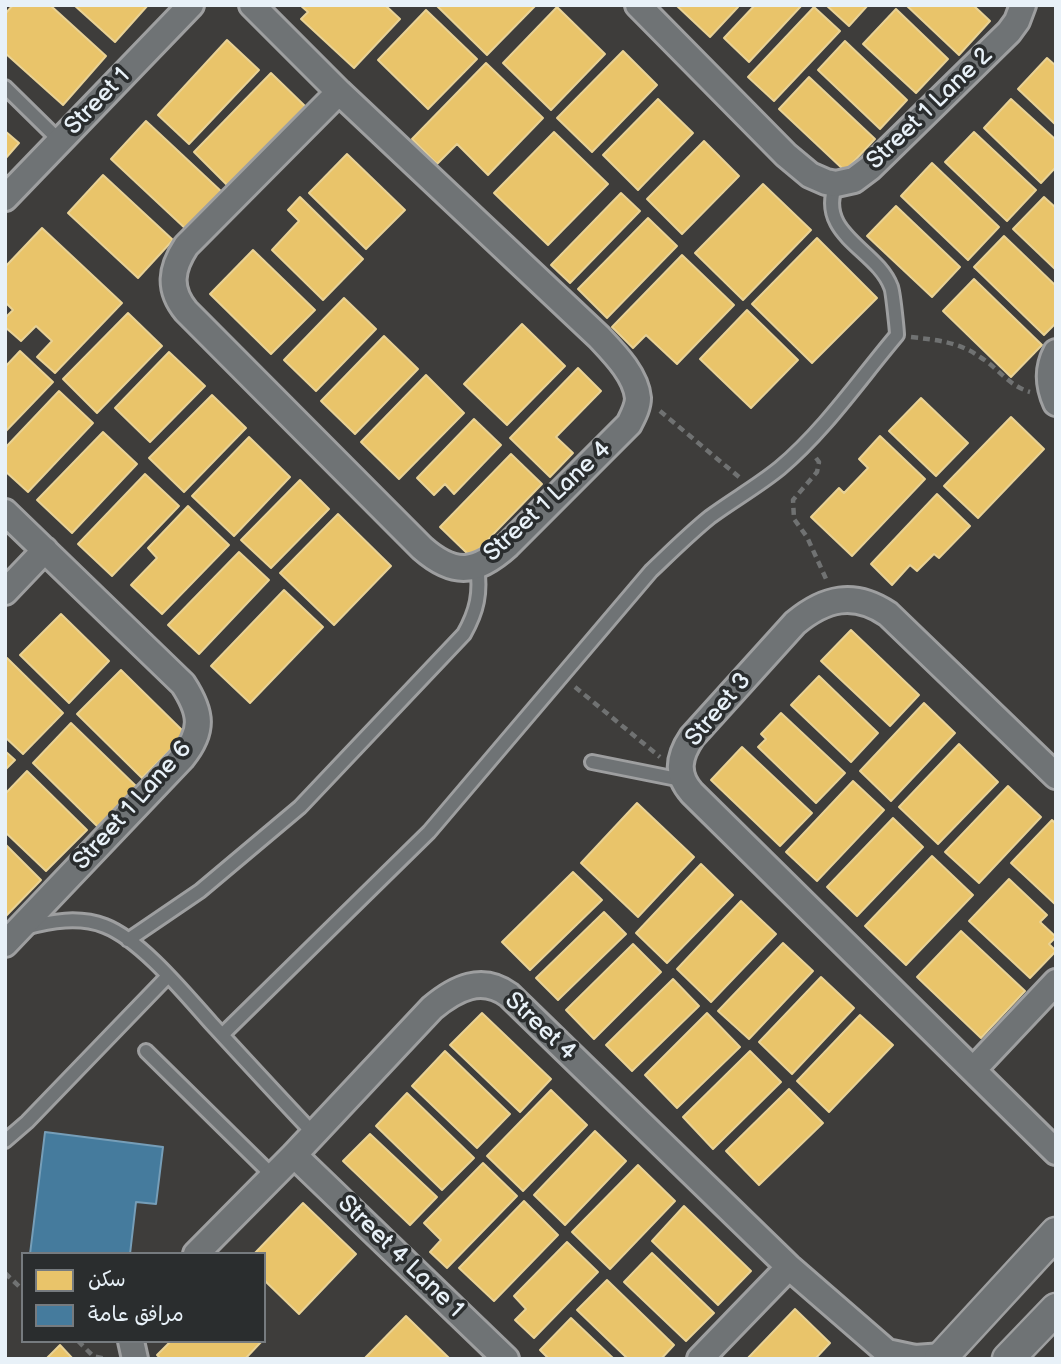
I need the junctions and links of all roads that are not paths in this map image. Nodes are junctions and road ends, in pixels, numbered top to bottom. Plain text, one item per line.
1 (191, 5) edge
2 (252, 5) edge
3 (638, 5) edge
4 (1023, 5) edge
5 (5, 87) edge
6 (339, 92) junction
7 (60, 141) junction
8 (836, 184) junction
9 (5, 198) edge
10 (1056, 352) edge
11 (1055, 400) edge
12 (5, 512) edge
13 (45, 550) junction
14 (477, 566) junction
15 (5, 592) edge
16 (593, 762) dead end
17 (681, 776) junction
18 (1056, 776) edge
19 (12, 937) edge
20 (128, 940) junction
21 (168, 976) junction
22 (1056, 982) edge
23 (222, 1035) junction
24 (146, 1051) dead end
25 (973, 1070) junction
26 (314, 1134) junction
27 (5, 1141) edge
28 (1056, 1152) edge
29 (294, 1155) junction
30 (273, 1176) junction
31 (1056, 1233) edge
32 (198, 1252) edge
33 (789, 1267) junction
34 (1056, 1309) edge
35 (889, 1356) edge
36 (941, 1357) edge
37 (506, 1359) edge
38 (700, 1359) edge
39 (1008, 1359) edge

1 - 7 street, Street 1
2 - 6 street
3 - 8 street
4 - 8 street, Street 1 Lane 2
5 - 7 lane
6 - 14 street, Street 1 Lane 4
6 - 14 street, Street 1 Lane 4
7 - 9 street, Street 1
8 - 23 lane
10 - 11 street
12 - 13 street, Street 1 Lane 6
13 - 15 street
13 - 19 street, Street 1 Lane 6
14 - 20 lane
16 - 17 lane
17 - 18 street, Street 3
17 - 25 street, Street 3
19 - 20 lane
20 - 21 lane
21 - 23 lane
21 - 27 lane
22 - 25 street
23 - 26 lane
24 - 30 lane
25 - 28 street, Street 3
26 - 29 street, Street 4
26 - 33 street, Street 4
29 - 30 street, Street 4
29 - 37 street, Street 4 Lane 1
30 - 32 street, Street 4
31 - 36 street
33 - 35 street, Street 4
33 - 38 street
34 - 39 street
35 - 36 street, Street 4

